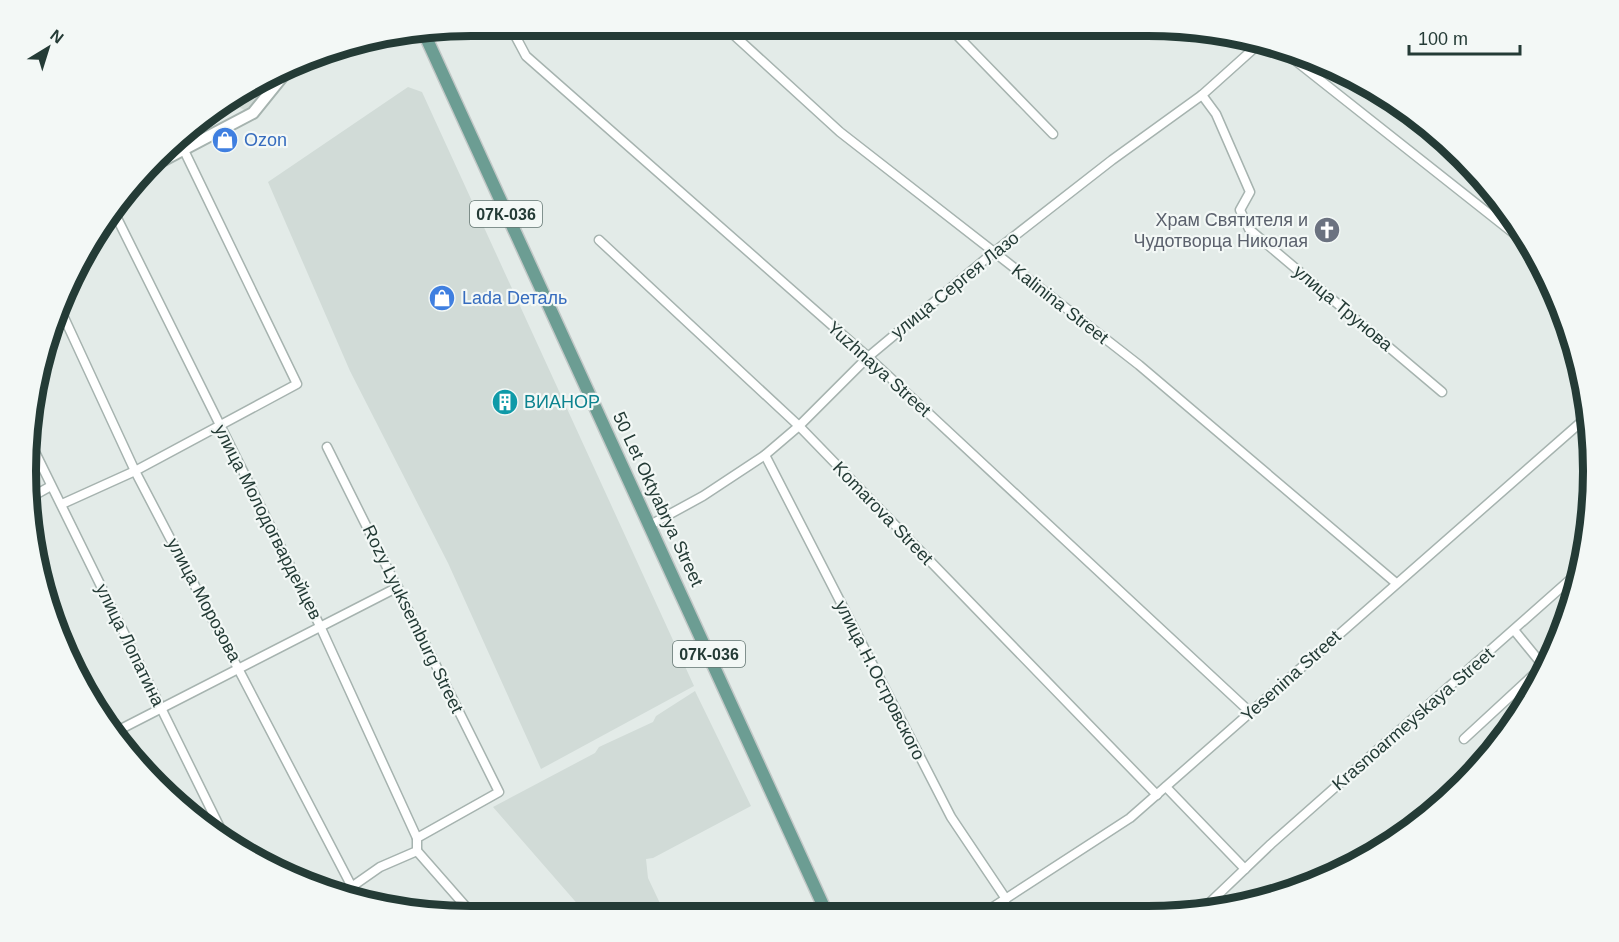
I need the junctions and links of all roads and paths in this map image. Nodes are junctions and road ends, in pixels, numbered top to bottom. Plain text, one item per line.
1 (515, 36) edge
2 (735, 36) edge
3 (958, 36) edge
4 (427, 39) edge
5 (1253, 49) edge
6 (1299, 63) edge
7 (279, 81) edge
8 (1202, 95) junction
9 (1053, 134) dead end
10 (182, 146) edge
11 (185, 151) junction
12 (168, 159) edge
13 (117, 218) edge
14 (1511, 231) edge
15 (600, 240) dead end
16 (994, 252) junction
17 (64, 318) edge
18 (868, 357) junction
19 (1442, 392) dead end
20 (1580, 423) edge
21 (799, 426) junction
22 (221, 427) junction
23 (327, 447) dead end
24 (765, 455) junction
25 (37, 456) edge
26 (135, 471) junction
27 (51, 486) junction
28 (37, 494) edge
29 (62, 504) junction
30 (650, 525) junction
31 (1569, 581) edge
32 (1396, 583) junction
33 (398, 587) junction
34 (320, 626) junction
35 (1514, 630) junction
36 (1539, 661) edge
37 (240, 670) junction
38 (1529, 681) edge
39 (161, 710) junction
40 (1250, 712) junction
41 (121, 730) edge
42 (1464, 739) dead end
43 (1166, 788) junction
44 (1157, 795) junction
45 (219, 825) edge
46 (417, 838) junction
47 (417, 851) junction
48 (1245, 868) junction
49 (351, 887) joint
50 (1005, 899) junction
51 (1211, 901) edge
52 (466, 906) edge
53 (824, 906) edge
54 (994, 906) edge

1 - 18 street, Yuzhnaya Street
2 - 16 street, Kalinina Street
3 - 9 street
4 - 30 main road, 50 Let Oktyabrya Street / 07К-036
5 - 8 street, улица Сергея Лазо
6 - 14 street
7 - 11 street
8 - 16 street, улица Сергея Лазо
8 - 19 street, улица Трунова
10 - 11 street
11 - 12 street
11 - 22 street
13 - 22 street, улица Молодогвардейцев
15 - 21 street, Komarova Street
16 - 18 street, улица Сергея Лазо
16 - 32 street, Kalinina Street
17 - 26 street, улица Морозова
18 - 21 street, улица Сергея Лазо
18 - 40 street, Yuzhnaya Street
20 - 32 street, Yesenina Street
21 - 24 street, улица Сергея Лазо
21 - 44 street, Komarova Street
22 - 26 street
22 - 34 street, улица Молодогвардейцев
23 - 33 street, Rozy Lyuksemburg Street
24 - 30 street, улица Сергея Лазо
24 - 50 street, улица Н.Островского
25 - 27 street, улица Лопатина
26 - 29 street
26 - 37 street, улица Морозова
27 - 28 street
27 - 29 street, улица Лопатина
29 - 39 street, улица Лопатина
30 - 53 main road, 50 Let Oktyabrya Street / 07К-036
31 - 35 street, Krasnoarmeyskaya Street
32 - 40 street, Yesenina Street
33 - 34 street
33 - 46 street, Rozy Lyuksemburg Street
34 - 37 street
34 - 46 street, улица Молодогвардейцев
35 - 36 street
35 - 48 street, Krasnoarmeyskaya Street
37 - 39 street
37 - 49 street, улица Морозова
38 - 42 street
39 - 41 street
39 - 45 street, улица Лопатина
40 - 43 street, Yesenina Street
43 - 44 street, Yesenina Street
43 - 48 street
44 - 50 street, Yesenina Street
46 - 47 street
47 - 49 street
47 - 52 street
48 - 51 street, Krasnoarmeyskaya Street
50 - 54 street, Yesenina Street

